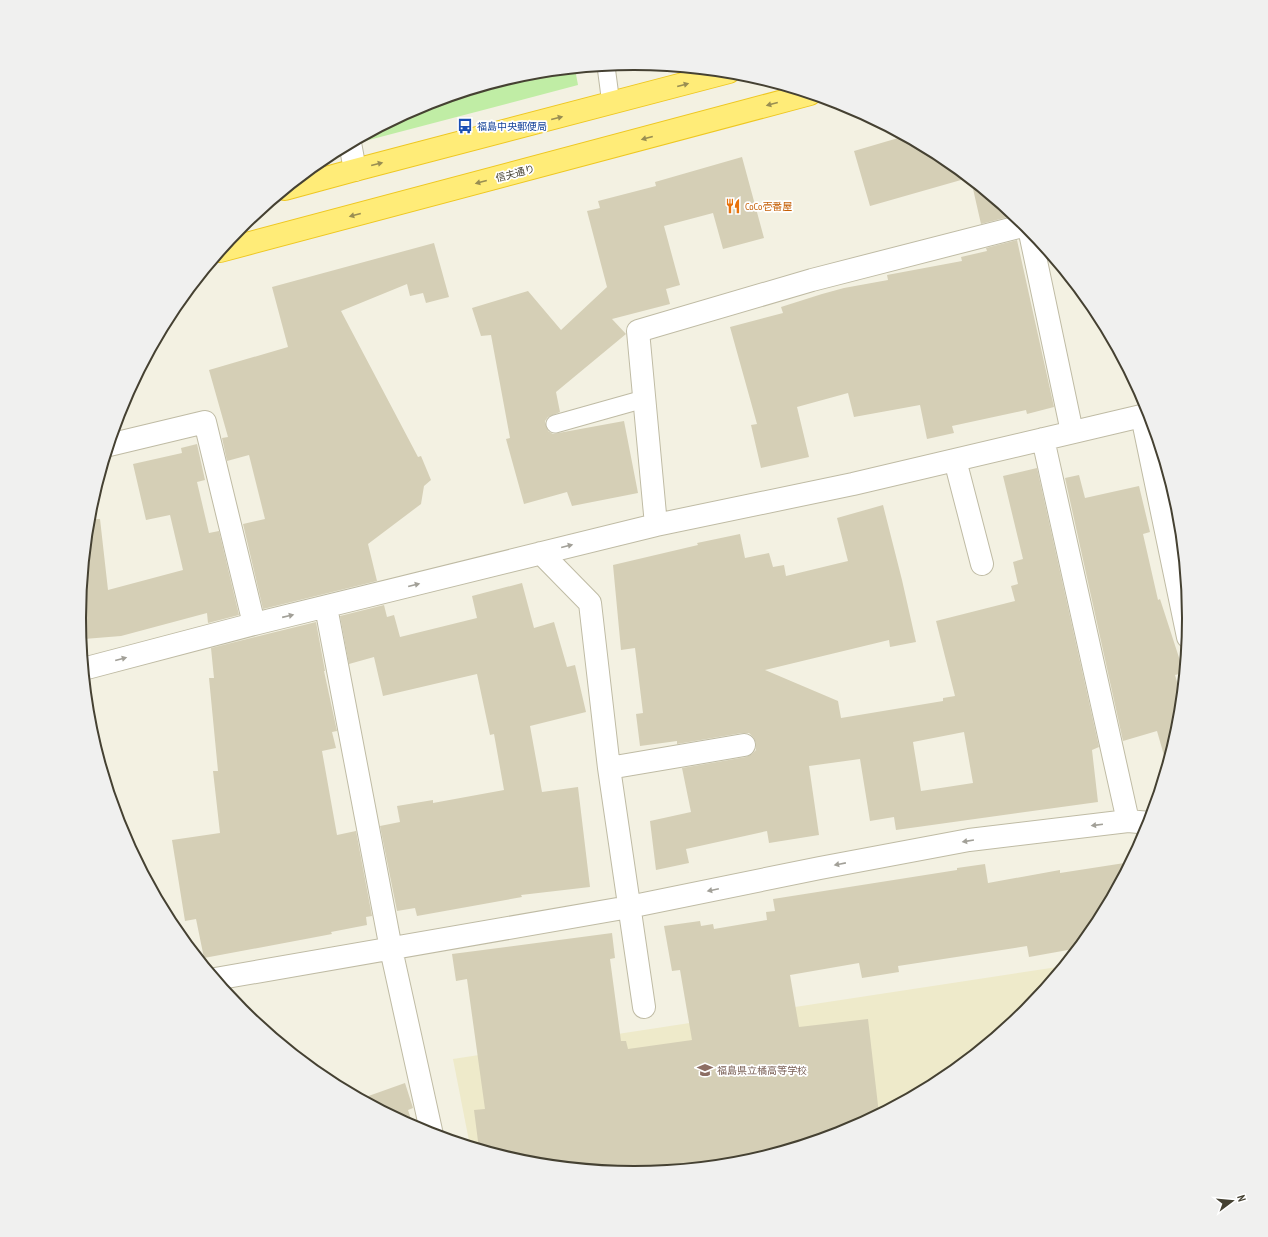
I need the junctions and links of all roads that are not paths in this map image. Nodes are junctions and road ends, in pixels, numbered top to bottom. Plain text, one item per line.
1 (607, 71) edge
2 (713, 76) edge
3 (801, 96) edge
4 (612, 104) junction
5 (351, 149) edge
6 (355, 170) junction
7 (296, 186) edge
8 (1018, 227) edge
9 (1032, 242) edge
10 (230, 248) edge
11 (644, 399) junction
12 (1143, 416) edge
13 (555, 424) dead end
14 (1149, 431) edge
15 (1072, 432) junction
16 (1043, 439) junction
17 (114, 444) edge
18 (955, 460) junction
19 (656, 525) junction
20 (541, 553) junction
21 (982, 564) dead end
22 (1182, 603) edge
23 (326, 607) junction
24 (254, 624) junction
25 (88, 668) edge
26 (744, 745) dead end
27 (609, 768) junction
28 (1128, 821) junction
29 (1143, 822) edge
30 (629, 907) junction
31 (391, 948) junction
32 (220, 978) edge
33 (644, 1007) dead end
34 (430, 1127) edge

1 - 4 lane
4 -> 2 highway
3 -> 10 highway, 信夫通り
6 -> 4 highway
5 - 6 street
6 - 7 highway
8 - 11 street
9 - 15 street
11 - 13 lane
11 - 19 street
12 - 15 street
14 - 22 street
15 - 16 street
16 - 18 street
16 - 28 street
17 - 24 street
18 - 19 street
18 - 21 street
20 -> 19 street
23 -> 20 street
20 - 27 street
24 -> 23 street
23 - 31 street
25 -> 24 street
26 - 27 street
27 - 30 street
28 - 29 street
28 -> 30 street
30 - 31 street
30 - 33 street
31 - 32 street
31 - 34 street

